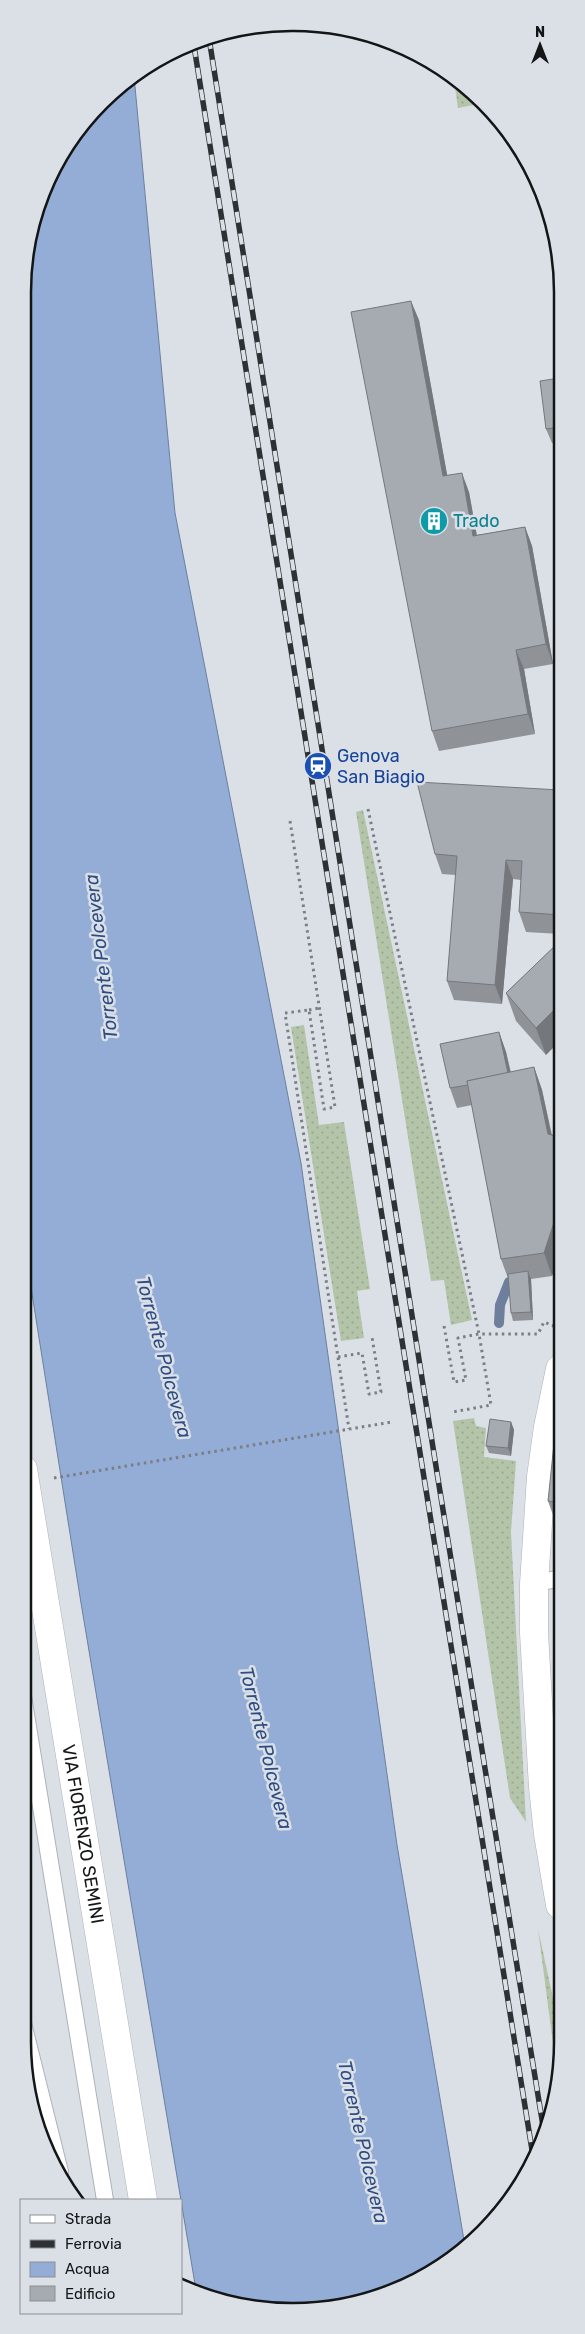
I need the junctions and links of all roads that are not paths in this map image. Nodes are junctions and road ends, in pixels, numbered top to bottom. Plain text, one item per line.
1 (554, 1398) edge
2 (34, 1474) edge
3 (554, 1579) edge
4 (534, 1584) junction
5 (31, 1771) edge
6 (554, 1873) edge
7 (32, 2063) edge
8 (54, 2147) edge
9 (105, 2199) edge
10 (143, 2199) edge

1 - 4 main road
2 - 10 main road, VIA FIORENZO SEMINI
3 - 4 lane
4 - 6 main road
5 - 9 lane
7 - 8 lane

